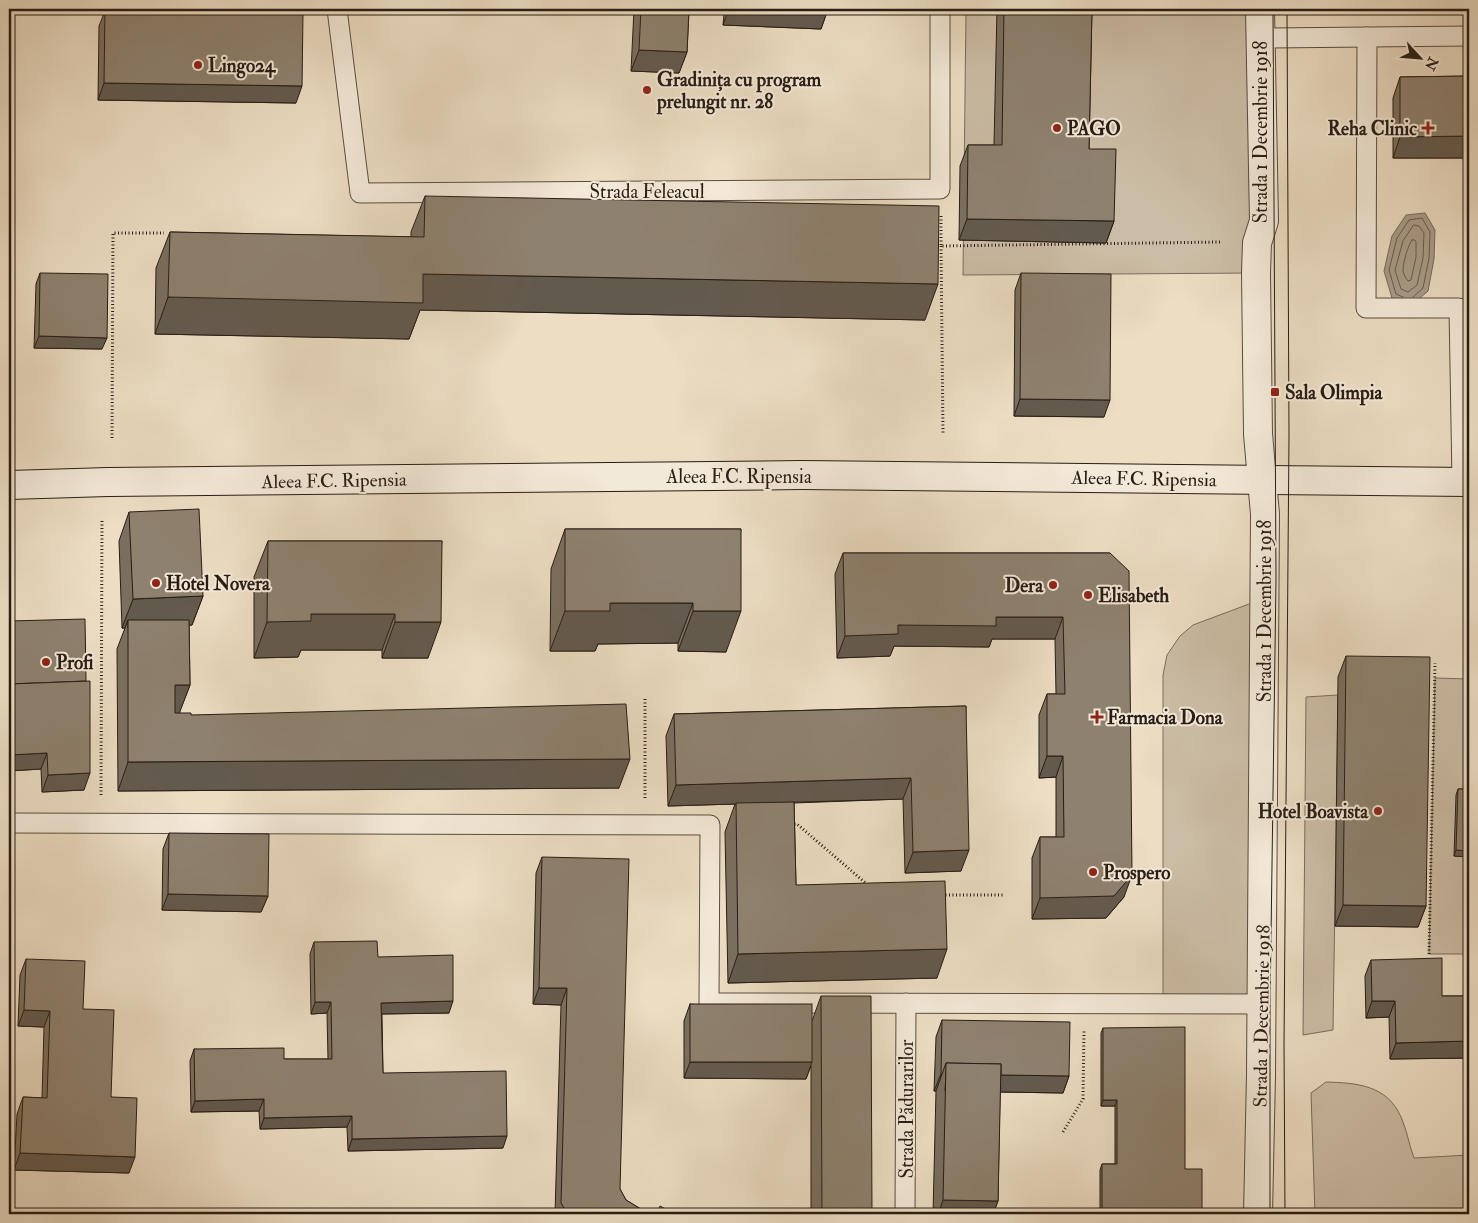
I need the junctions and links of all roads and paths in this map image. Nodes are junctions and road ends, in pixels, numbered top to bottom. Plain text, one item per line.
1 (337, 9) edge
2 (940, 9) edge
3 (1260, 9) edge
4 (1469, 36) edge
5 (1367, 37) junction
6 (1261, 38) junction
7 (940, 189) junction
8 (164, 233) dead end
9 (1220, 242) dead end
10 (941, 246) junction
11 (943, 433) dead end
12 (112, 438) dead end
13 (1262, 480) junction
14 (1466, 482) edge
15 (9, 485) edge
16 (102, 520) dead end
17 (1435, 663) dead end
18 (645, 699) dead end
19 (9, 823) edge
20 (100, 823) junction
21 (787, 824) edge
22 (645, 825) junction
23 (874, 889) edge
24 (937, 895) edge
25 (1003, 895) dead end
26 (1429, 954) dead end
27 (906, 1003) junction
28 (1084, 1004) junction
29 (1262, 1004) junction
30 (1063, 1132) dead end
31 (905, 1214) edge
32 (1258, 1214) edge

1 - 7 lane, Strada Feleacul
2 - 7 lane
3 - 6 main road, Strada 1 Decembrie 1918
4 - 5 lane
5 - 6 lane
5 - 14 lane
6 - 13 main road, Strada 1 Decembrie 1918
7 - 10 path
8 - 12 path
9 - 10 path
10 - 11 path
13 - 14 main road, Aleea F.C. Ripensia
13 - 15 main road, Aleea F.C. Ripensia
13 - 29 main road, Strada 1 Decembrie 1918
16 - 20 path
17 - 26 path
18 - 22 path
19 - 20 lane
20 - 22 lane
21 - 23 path
22 - 27 lane
24 - 25 path
27 - 28 lane
27 - 31 lane, Strada Pădurarilor
28 - 29 lane
28 - 30 path
29 - 32 main road, Strada 1 Decembrie 1918

